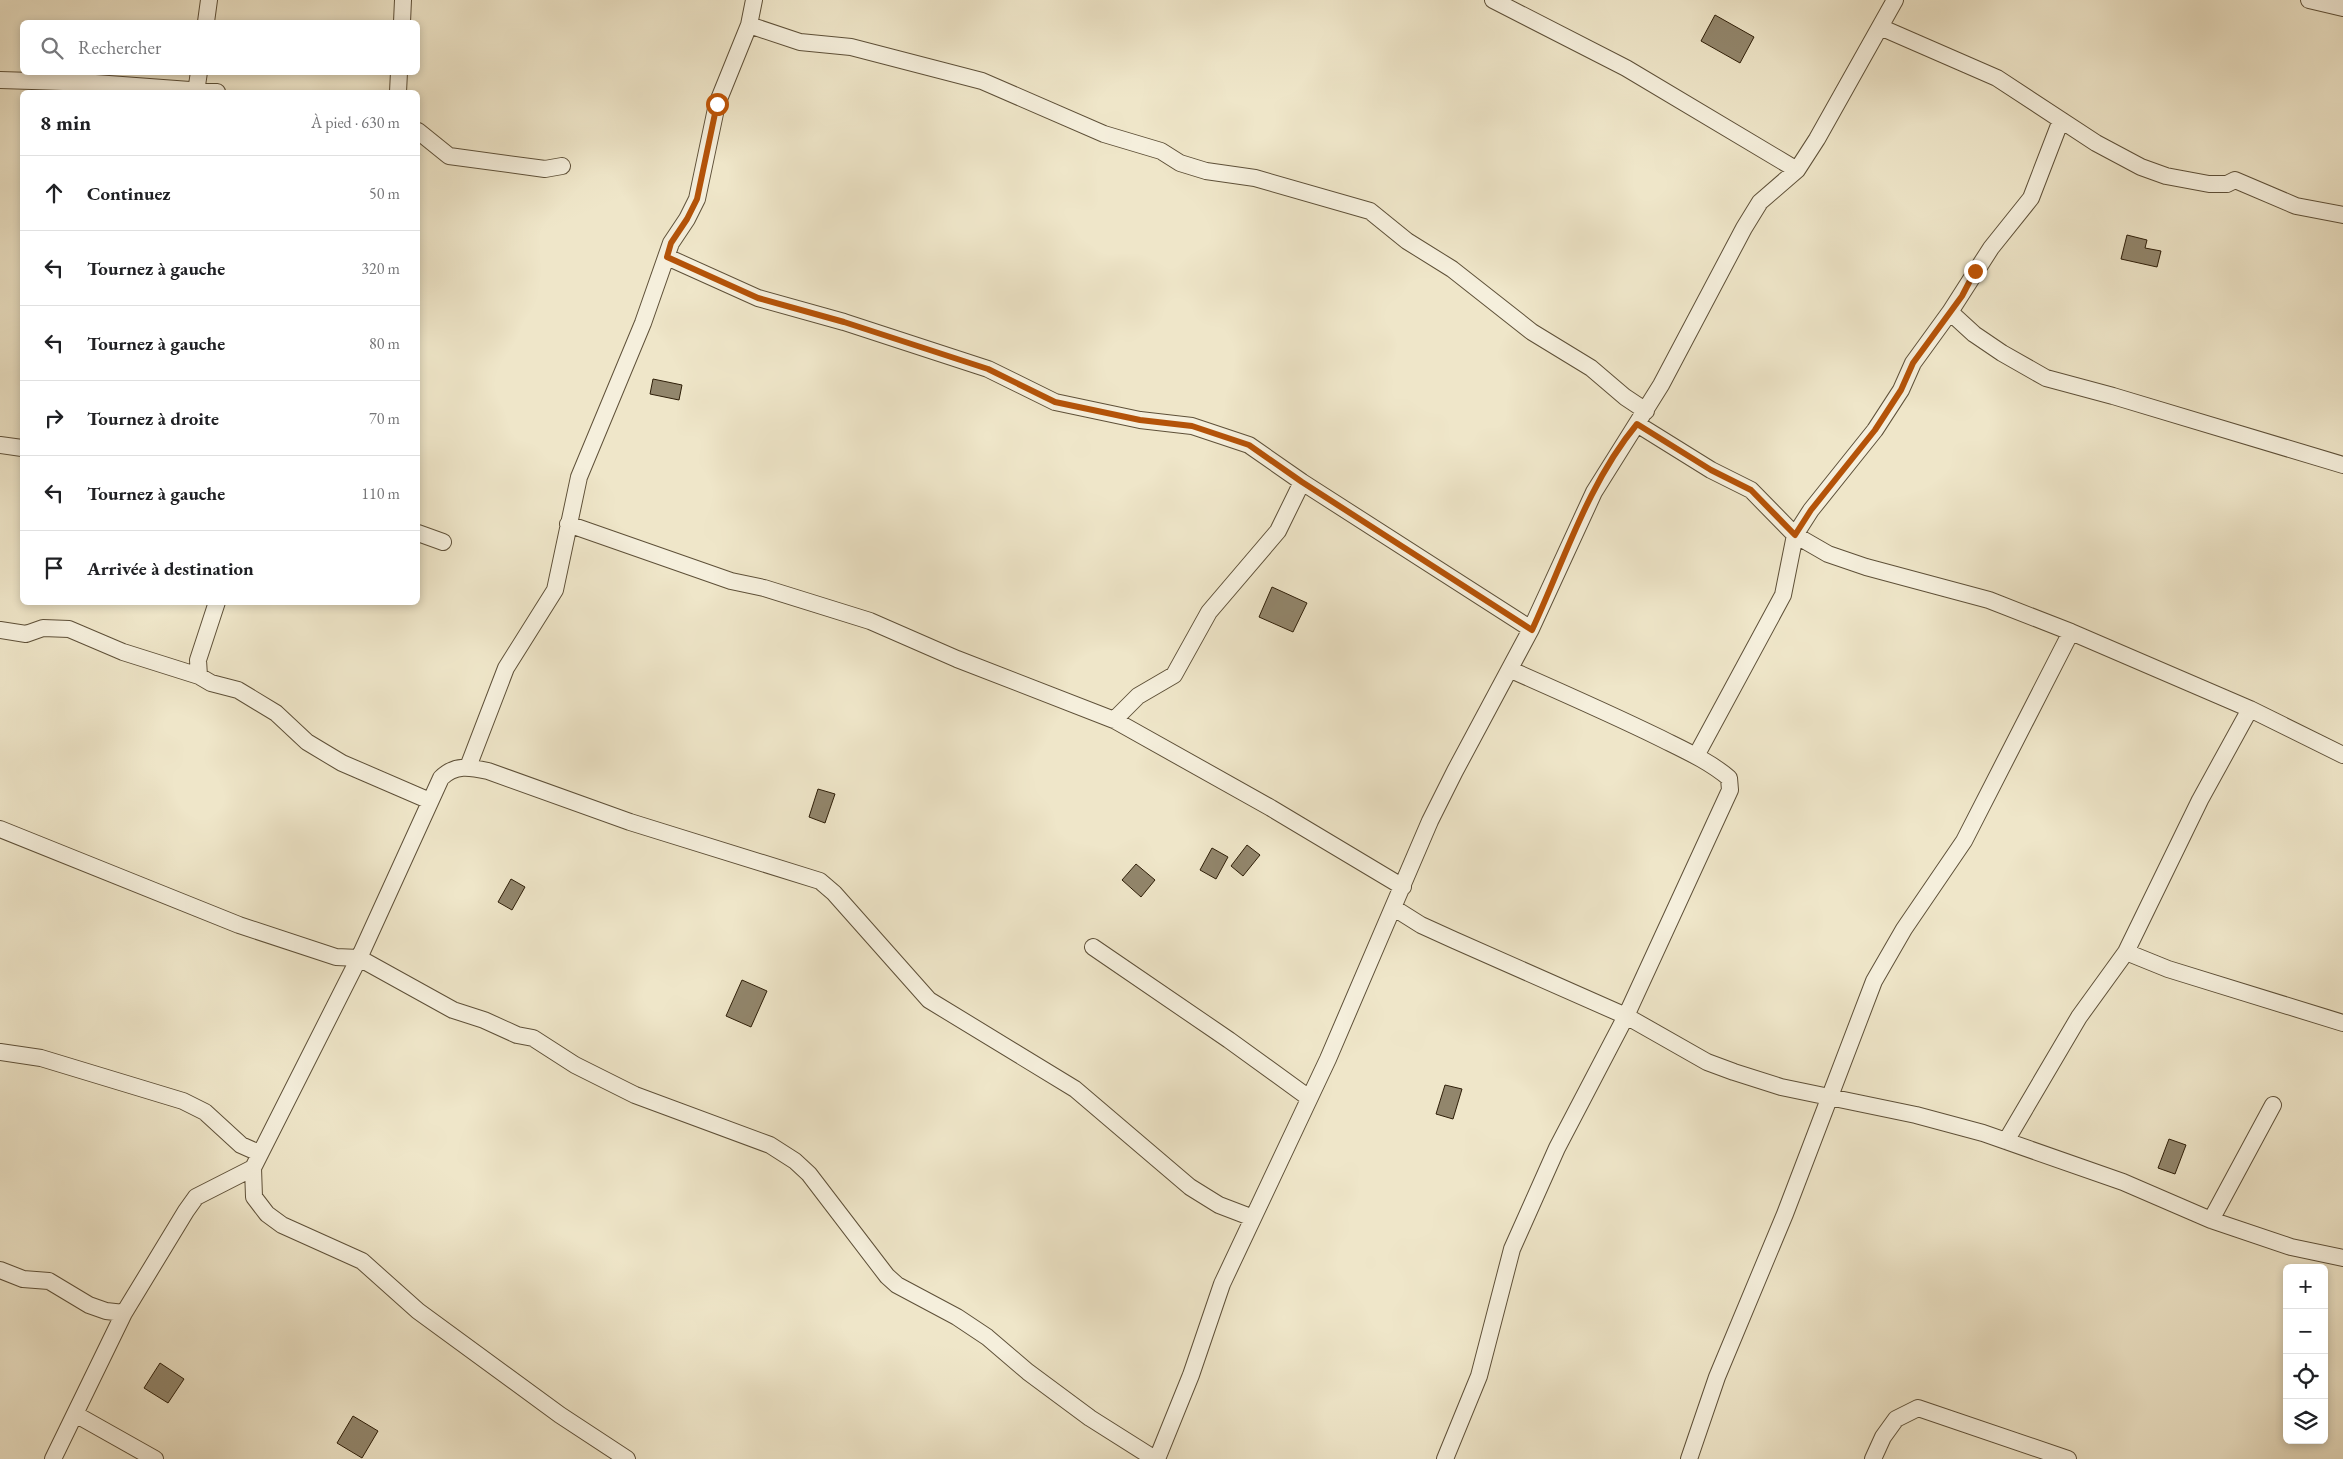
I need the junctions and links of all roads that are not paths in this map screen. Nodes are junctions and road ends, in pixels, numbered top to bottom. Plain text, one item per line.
1 (209, 0) edge
2 (403, 0) edge
3 (754, 0) edge
4 (1493, 0) edge
5 (1895, 0) edge
6 (2309, 0) edge
7 (2343, 8) edge
8 (206, 20) edge
9 (402, 20) edge
10 (749, 25) junction
11 (1880, 27) junction
12 (199, 75) edge
13 (399, 75) edge
14 (0, 80) edge
15 (178, 90) edge
16 (196, 90) edge
17 (398, 90) edge
18 (2061, 120) junction
19 (420, 132) edge
20 (562, 166) dead end
21 (1797, 170) junction
22 (2343, 215) edge
23 (667, 257) junction
24 (1950, 312) junction
25 (1641, 417) junction
26 (0, 445) edge
27 (20, 448) edge
28 (2343, 466) edge
29 (1302, 482) junction
30 (568, 524) junction
31 (420, 534) edge
32 (1795, 535) junction
33 (443, 542) dead end
34 (216, 605) edge
35 (0, 630) edge
36 (1532, 630) junction
37 (2071, 632) junction
38 (1511, 670) junction
39 (199, 676) junction
40 (2250, 709) junction
41 (1114, 720) junction
42 (2343, 755) edge
43 (1696, 756) junction
44 (468, 767) junction
45 (430, 801) junction
46 (0, 829) edge
47 (1403, 887) junction
48 (1394, 908) junction
49 (1094, 946) dead end
50 (2126, 952) junction
51 (359, 958) junction
52 (1626, 1016) junction
53 (2343, 1023) edge
54 (0, 1052) edge
55 (1830, 1096) junction
56 (1308, 1098) junction
57 (2273, 1104) dead end
58 (2006, 1141) junction
59 (256, 1160) junction
60 (1253, 1218) junction
61 (2211, 1220) junction
62 (2343, 1258) edge
63 (0, 1270) edge
64 (124, 1313) junction
65 (75, 1414) junction
66 (53, 1459) edge
67 (155, 1459) edge
68 (626, 1459) edge
69 (1156, 1459) edge
70 (1445, 1459) edge
71 (1689, 1459) edge
72 (1873, 1459) edge
73 (2068, 1459) edge

1 - 8 street
2 - 9 street
3 - 10 street
4 - 21 street
5 - 11 street
6 - 7 street
10 - 23 street
10 - 25 street
11 - 18 street
11 - 21 street
12 - 16 street
13 - 17 street
14 - 15 street
18 - 22 street
18 - 24 street
19 - 20 street
21 - 25 street
23 - 29 street
23 - 30 street
24 - 28 street
24 - 32 street
25 - 32 street
25 - 36 street
26 - 27 street
29 - 36 street
29 - 41 street
30 - 41 street
30 - 44 street
31 - 33 street
32 - 37 street
32 - 43 street
34 - 39 street
35 - 39 street
36 - 38 street
37 - 40 street
37 - 55 street
38 - 43 street
38 - 47 street
39 - 45 street
40 - 42 street
40 - 50 street
41 - 47 street
43 - 52 street
44 - 45 street
44 - 60 street
45 - 51 street
46 - 51 street
47 - 48 street
48 - 52 street
48 - 56 street
49 - 56 street
50 - 53 street
50 - 58 street
51 - 59 street
51 - 69 street
52 - 55 street
52 - 70 street
54 - 59 street
55 - 58 street
55 - 71 street
56 - 60 street
57 - 61 street
58 - 61 street
59 - 64 street
59 - 68 street
60 - 69 street
61 - 62 street
63 - 64 street
64 - 65 street
65 - 66 street
65 - 67 street
72 - 73 street

